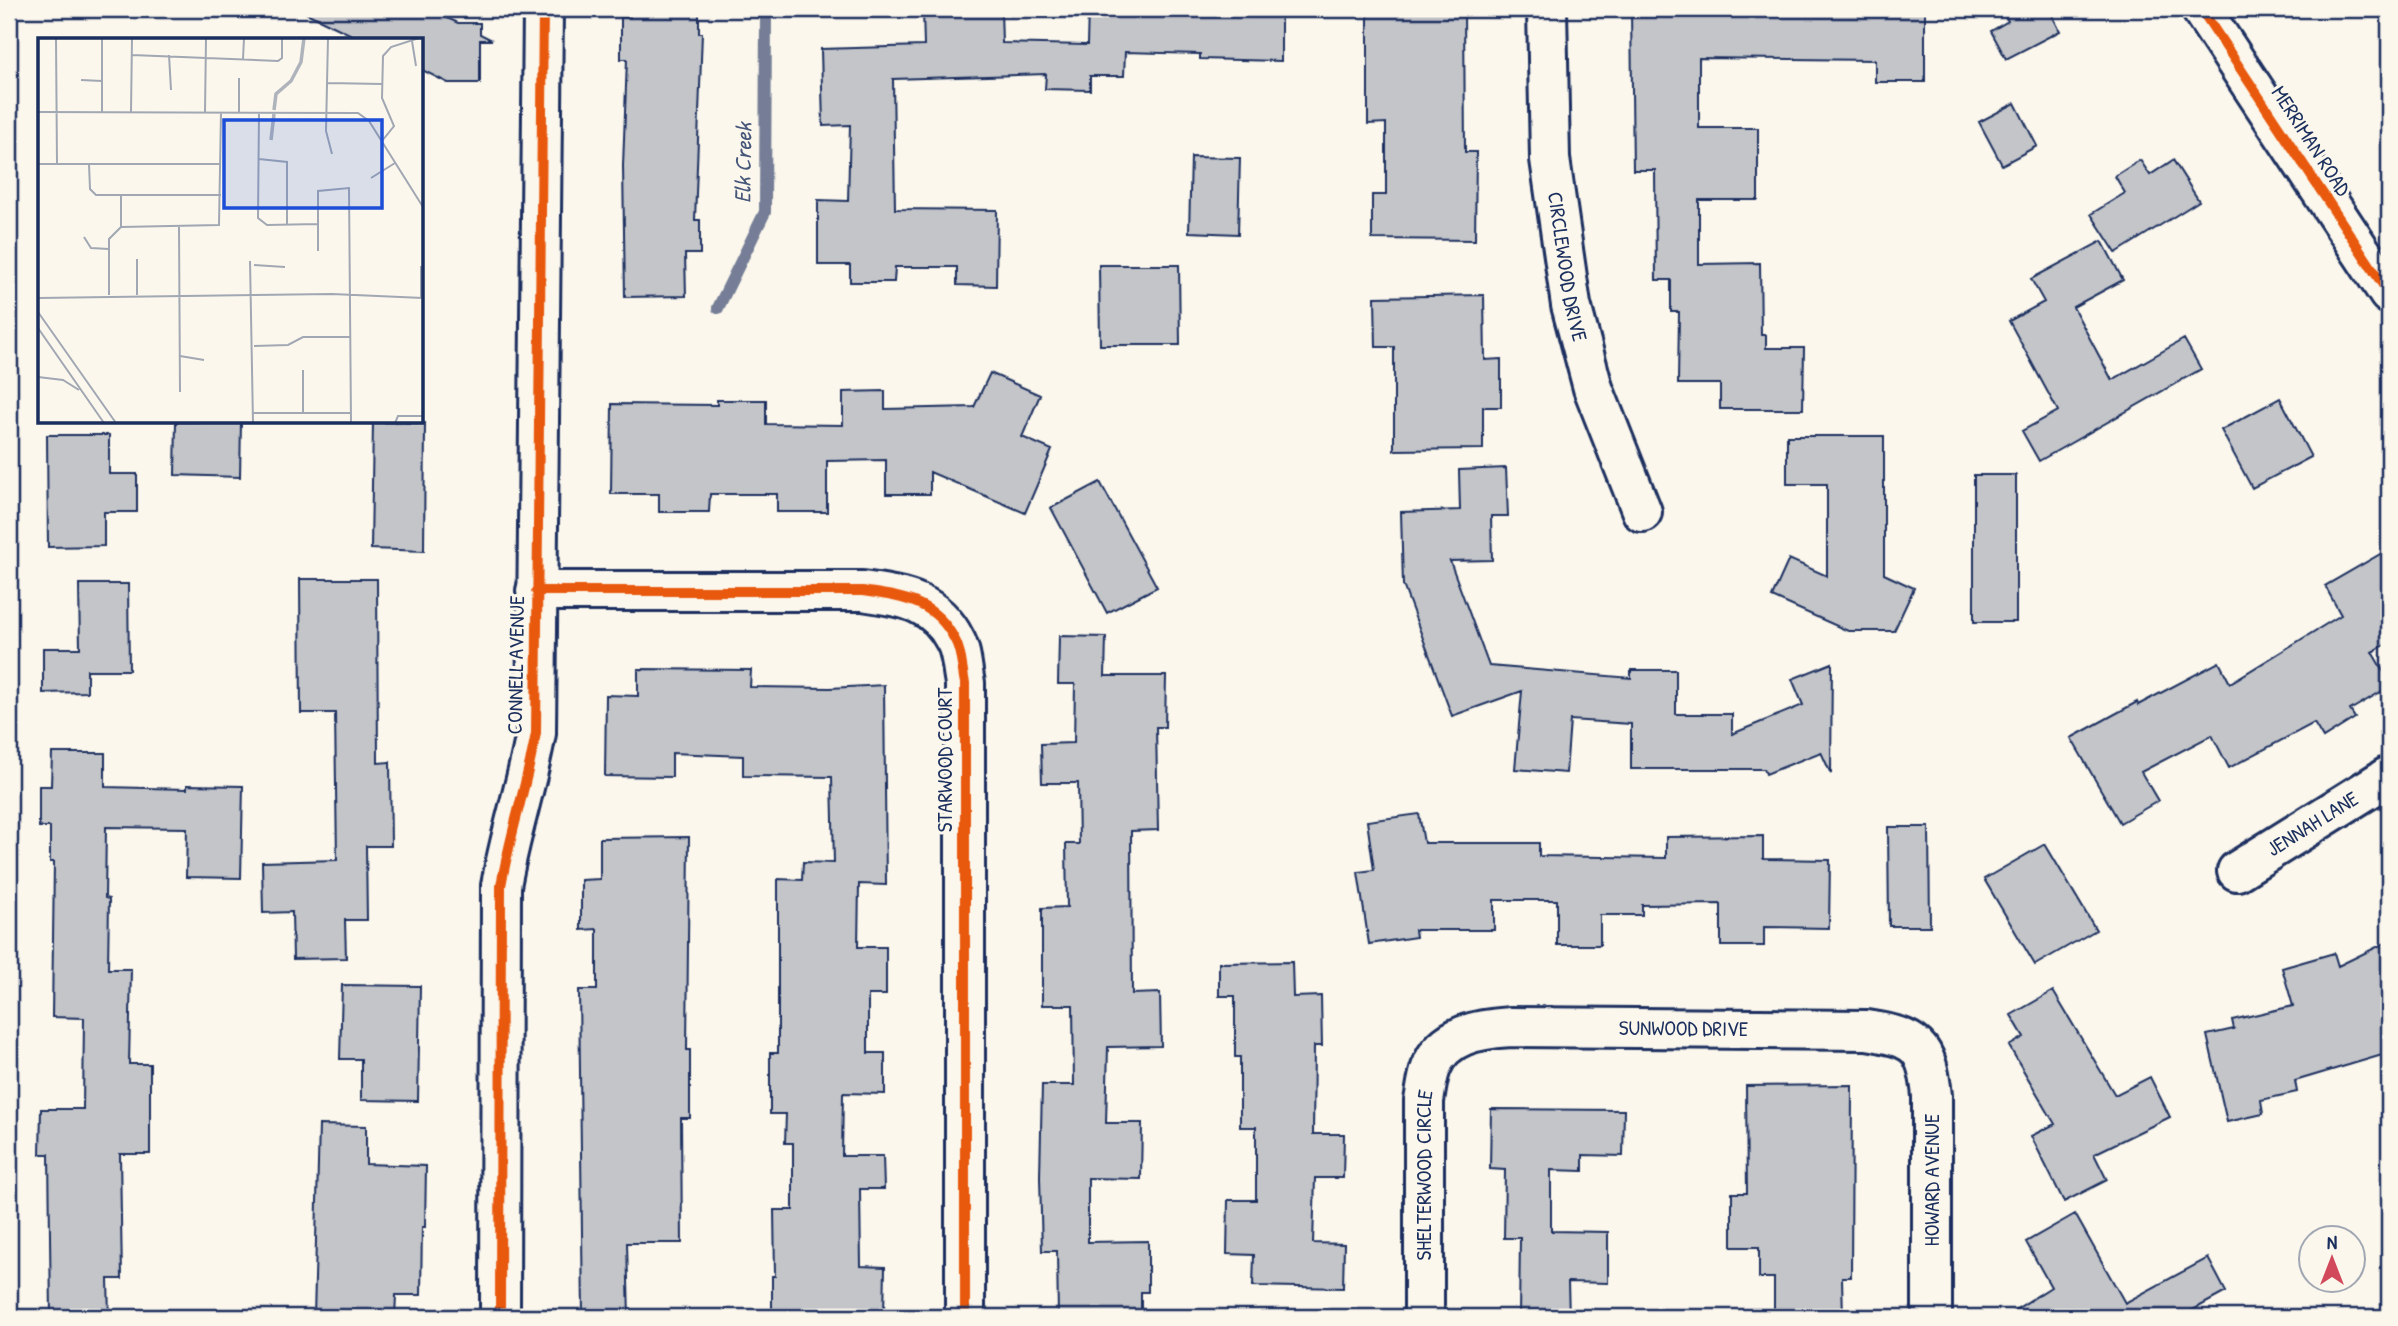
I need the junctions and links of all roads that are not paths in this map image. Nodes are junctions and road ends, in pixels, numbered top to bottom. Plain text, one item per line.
1 (543, 9) edge
2 (1547, 9) edge
3 (2200, 9) edge
4 (2389, 294) edge
5 (1642, 512) dead end
6 (536, 591) junction
7 (2389, 776) edge
8 (2237, 871) dead end
9 (1450, 1041) joint
10 (1917, 1046) joint
11 (500, 1317) edge
12 (965, 1317) edge
13 (1424, 1317) edge
14 (1932, 1317) edge

1 - 6 street, CONNELL AVENUE
2 - 5 street, CIRCLEWOOD DRIVE
3 - 4 street, MERRIMAN ROAD
6 - 11 street, CONNELL AVENUE
6 - 12 street, STARWOOD COURT
7 - 8 street, JENNAH LANE
9 - 10 street, SUNWOOD DRIVE
9 - 13 street, SHELTERWOOD CIRCLE
10 - 14 street, HOWARD AVENUE

